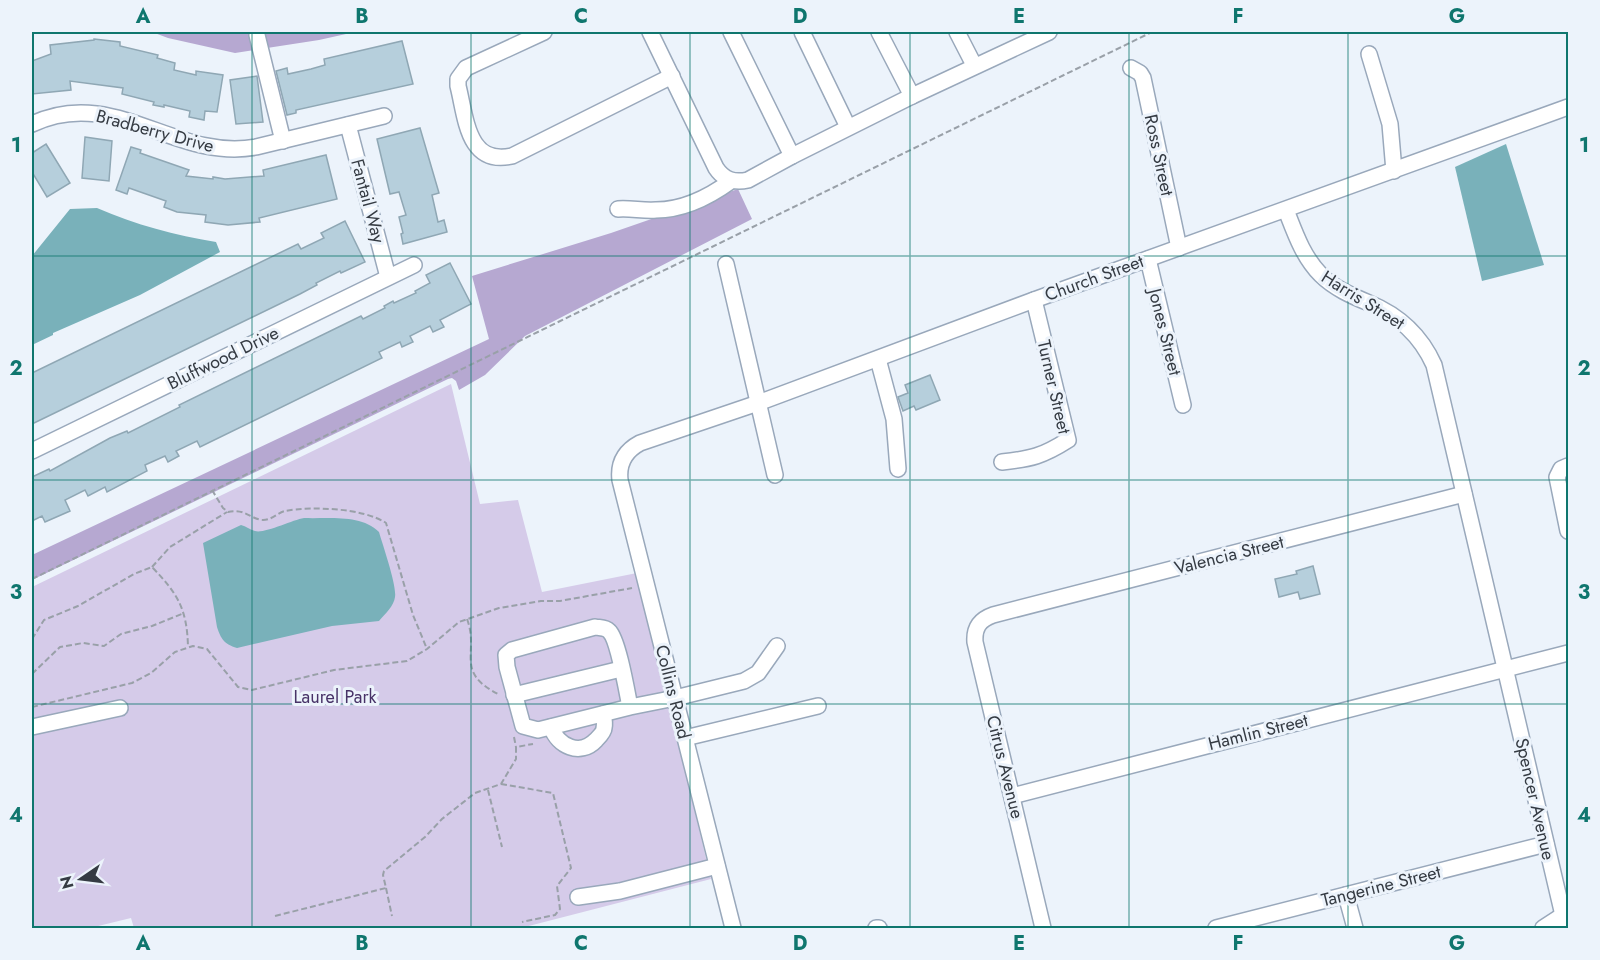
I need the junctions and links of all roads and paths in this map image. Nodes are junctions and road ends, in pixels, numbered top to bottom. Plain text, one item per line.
1 (544, 32) edge
2 (650, 32) edge
3 (730, 32) edge
4 (802, 32) edge
5 (879, 32) edge
6 (957, 32) edge
7 (1049, 32) edge
8 (1152, 32) edge
9 (257, 35) dead end
10 (1030, 36) edge
11 (1369, 54) dead end
12 (974, 65) junction
13 (1131, 68) dead end
14 (672, 76) junction
15 (912, 96) junction
16 (1569, 107) edge
17 (384, 116) dead end
18 (32, 124) edge
19 (348, 125) junction
20 (848, 127) junction
21 (283, 141) junction
22 (792, 156) junction
23 (1394, 171) junction
24 (731, 181) junction
25 (618, 208) dead end
26 (1286, 210) junction
27 (1179, 248) junction
28 (1148, 259) junction
29 (726, 264) dead end
30 (414, 265) dead end
31 (388, 277) junction
32 (1034, 300) junction
33 (878, 358) junction
34 (758, 403) junction
35 (1183, 405) dead end
36 (32, 451) edge
37 (624, 456) joint
38 (1002, 462) dead end
39 (1569, 466) edge
40 (898, 469) dead end
41 (776, 475) dead end
42 (212, 490) junction
43 (1464, 494) junction
44 (228, 512) junction
45 (1569, 531) edge
46 (152, 567) junction
47 (32, 579) edge
48 (646, 584) junction
49 (184, 614) junction
50 (993, 615) joint
51 (467, 619) junction
52 (32, 639) edge
53 (777, 646) dead end
54 (188, 648) junction
55 (427, 649) junction
56 (1569, 653) edge
57 (621, 669) junction
58 (1504, 669) junction
59 (32, 674) edge
60 (508, 695) junction
61 (675, 698) junction
62 (630, 706) junction
63 (818, 706) dead end
64 (32, 707) edge
65 (120, 708) dead end
66 (603, 714) junction
67 (32, 727) edge
68 (512, 728) dead end
69 (544, 729) junction
70 (685, 738) junction
71 (516, 747) junction
72 (501, 784) junction
73 (488, 790) junction
74 (1012, 796) junction
75 (1546, 844) junction
76 (502, 847) dead end
77 (717, 866) junction
78 (386, 888) junction
79 (1346, 895) junction
80 (578, 897) dead end
81 (275, 916) dead end
82 (392, 916) dead end
83 (522, 922) dead end
84 (1564, 922) edge
85 (733, 928) edge
86 (1043, 928) edge
87 (1216, 928) edge
88 (1355, 928) edge
89 (1543, 928) edge

1 - 14 street
2 - 14 street
3 - 22 street
4 - 20 street
5 - 15 street
6 - 12 street
7 - 10 street
8 - 42 path
9 - 21 street
10 - 12 street
11 - 23 street
12 - 15 street
13 - 27 street, Ross Street
14 - 24 street
15 - 20 street
16 - 23 street, Church Street
17 - 19 street, Bradberry Drive
18 - 21 street, Bradberry Drive
19 - 21 street, Bradberry Drive
19 - 31 street, Fantail Way
20 - 22 street
22 - 24 street
23 - 26 street, Church Street
24 - 25 street
26 - 27 street, Church Street
26 - 43 street, Harris Street
27 - 28 street, Church Street
28 - 32 street, Church Street
28 - 35 street, Jones Street
29 - 34 street
30 - 31 street, Bluffwood Drive
31 - 36 street, Bluffwood Drive
32 - 33 street, Church Street
32 - 38 street, Turner Street
33 - 34 street, Church Street
33 - 40 street
34 - 37 street, Church Street
34 - 41 street
37 - 48 street, Collins Road
39 - 45 street
42 - 44 path
42 - 47 path
43 - 50 street, Valencia Street
43 - 58 street, Spencer Avenue
44 - 46 path
44 - 55 path
46 - 49 path
46 - 52 path
48 - 51 path
48 - 61 street, Collins Road
49 - 54 path
49 - 59 path
50 - 74 street, Citrus Avenue
51 - 55 path
51 - 60 path
53 - 61 street
54 - 55 path
54 - 64 path
56 - 58 street
57 - 60 street
57 - 60 street
57 - 62 street
58 - 74 street, Hamlin Street
58 - 75 street, Spencer Avenue
60 - 69 street
61 - 62 street
61 - 70 street, Collins Road
62 - 66 street
63 - 70 street
65 - 67 street
66 - 69 street
66 - 69 street
68 - 71 path
69 - 71 path
70 - 77 street, Collins Road
71 - 72 path
72 - 73 path
72 - 83 path
73 - 76 path
73 - 78 path
74 - 86 street, Citrus Avenue
75 - 79 street, Tangerine Street
75 - 84 street, Spencer Avenue
77 - 80 street
77 - 85 street, Collins Road
78 - 81 path
78 - 82 path
79 - 87 street, Tangerine Street
79 - 88 street
84 - 89 street

